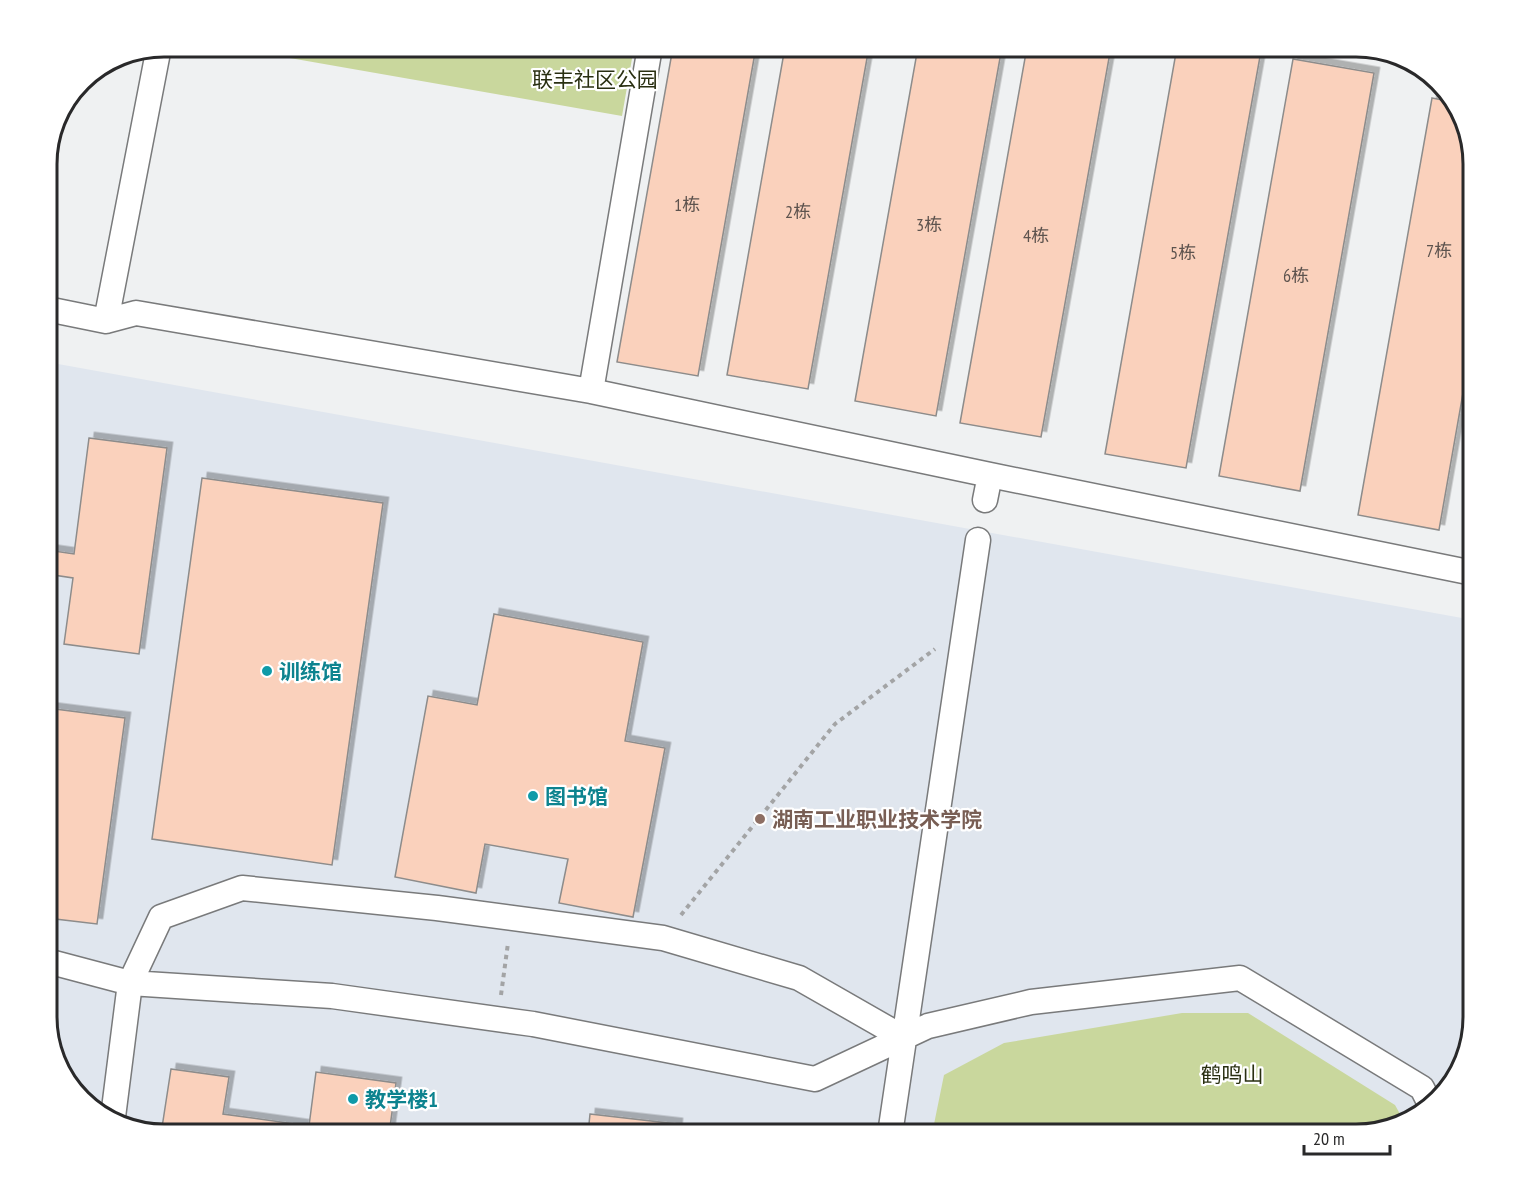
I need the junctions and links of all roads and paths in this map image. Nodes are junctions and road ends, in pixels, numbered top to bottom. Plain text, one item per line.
1 (157, 57) edge
2 (648, 57) edge
3 (57, 311) edge
4 (106, 321) junction
5 (591, 391) junction
6 (990, 475) junction
7 (985, 500) dead end
8 (978, 540) dead end
9 (1463, 571) edge
10 (964, 627) junction
11 (511, 918) junction
12 (663, 938) junction
13 (57, 964) edge
14 (130, 983) junction
15 (498, 1019) junction
16 (904, 1038) junction
17 (1427, 1098) edge
18 (114, 1111) edge
19 (891, 1124) edge

1 - 4 street
2 - 5 street
3 - 4 street
4 - 5 street
5 - 6 street
6 - 7 street
6 - 9 street
8 - 10 street
10 - 12 path
10 - 16 street
11 - 12 street
11 - 14 street
11 - 15 path
12 - 16 street
13 - 14 street
14 - 15 street
14 - 18 street
15 - 16 street
16 - 17 street
16 - 19 street

